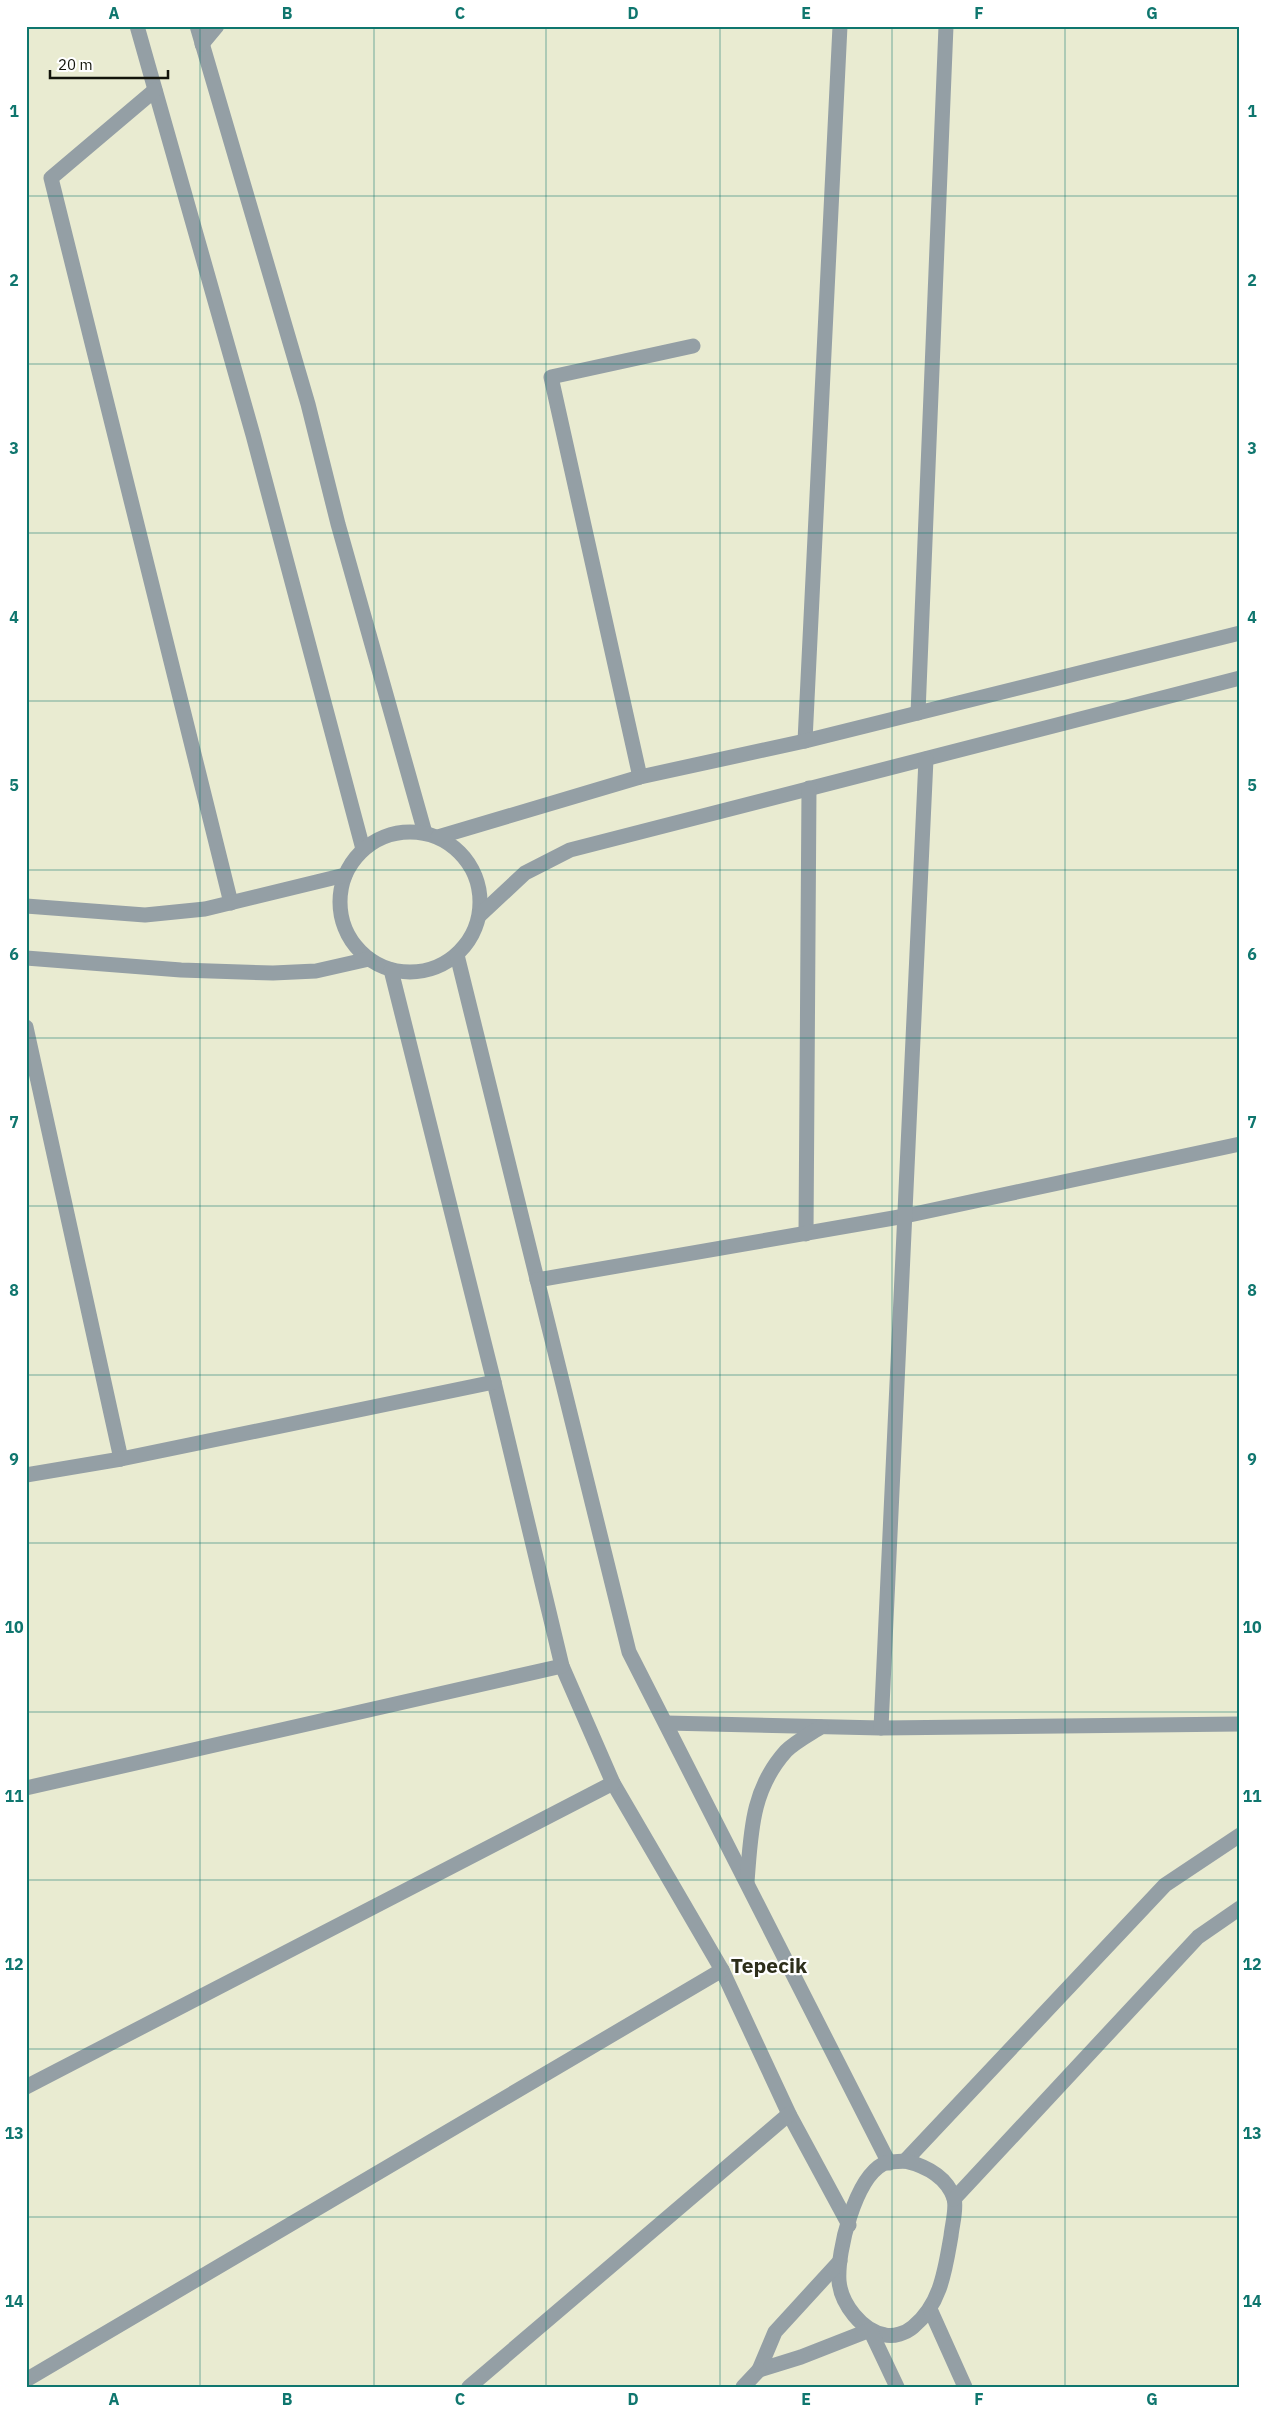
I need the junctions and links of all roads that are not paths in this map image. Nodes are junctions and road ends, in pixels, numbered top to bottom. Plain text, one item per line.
1 (137, 26) edge
2 (197, 26) edge
3 (217, 26) edge
4 (840, 26) edge
5 (946, 26) edge
6 (202, 44) junction
7 (155, 90) junction
8 (694, 346) dead end
9 (1240, 633) edge
10 (1238, 683) edge
11 (918, 713) junction
12 (805, 741) junction
13 (926, 759) junction
14 (640, 777) junction
15 (809, 788) junction
16 (432, 835) junction
17 (363, 849) junction
18 (345, 876) junction
19 (230, 903) junction
20 (26, 906) edge
21 (480, 915) junction
22 (456, 955) junction
23 (26, 958) edge
24 (369, 959) junction
25 (390, 970) junction
26 (26, 1027) edge
27 (1240, 1144) edge
28 (905, 1216) junction
29 (806, 1234) junction
30 (537, 1280) junction
31 (494, 1382) junction
32 (121, 1458) junction
33 (26, 1475) edge
34 (562, 1666) junction
35 (666, 1723) junction
36 (1240, 1724) edge
37 (821, 1727) junction
38 (881, 1728) junction
39 (613, 1783) junction
40 (26, 1788) edge
41 (1240, 1835) edge
42 (747, 1882) junction
43 (1240, 1908) edge
44 (722, 1970) junction
45 (26, 2087) edge
46 (789, 2114) junction
47 (905, 2161) junction
48 (889, 2163) junction
49 (954, 2199) junction
50 (849, 2225) junction
51 (840, 2261) junction
52 (930, 2309) junction
53 (870, 2330) junction
54 (759, 2370) junction
55 (26, 2380) edge
56 (469, 2387) edge
57 (743, 2387) edge
58 (896, 2387) edge
59 (965, 2387) edge

1 - 7 street
2 - 6 street
3 - 6 street
4 - 12 street
5 - 11 street
6 - 16 street
7 - 17 street
7 - 19 street
8 - 14 street
9 - 11 street
10 - 13 street
11 - 12 street
12 - 14 street
13 - 15 street
13 - 28 street
14 - 16 street
15 - 21 street
15 - 29 street
16 - 17 street
16 - 21 street
17 - 18 street
18 - 19 street
18 - 24 street
19 - 20 street
21 - 22 street
22 - 25 street
22 - 30 street
23 - 24 street
24 - 25 street
25 - 31 street
26 - 32 street
27 - 28 street
28 - 29 street
28 - 38 street
29 - 30 street
30 - 35 street
31 - 32 street
31 - 34 street
32 - 33 street
34 - 39 street
34 - 40 street
35 - 37 street
35 - 42 street
36 - 38 street
37 - 38 street
37 - 42 street
39 - 44 street
39 - 45 street
41 - 47 street
42 - 48 street
43 - 49 street
44 - 46 street
44 - 55 street
46 - 50 street
46 - 56 street
47 - 48 street
47 - 49 street
48 - 50 street
49 - 52 street
50 - 51 street
51 - 53 street
51 - 54 street
52 - 53 street
52 - 59 street
53 - 54 street
53 - 58 street
54 - 57 street

